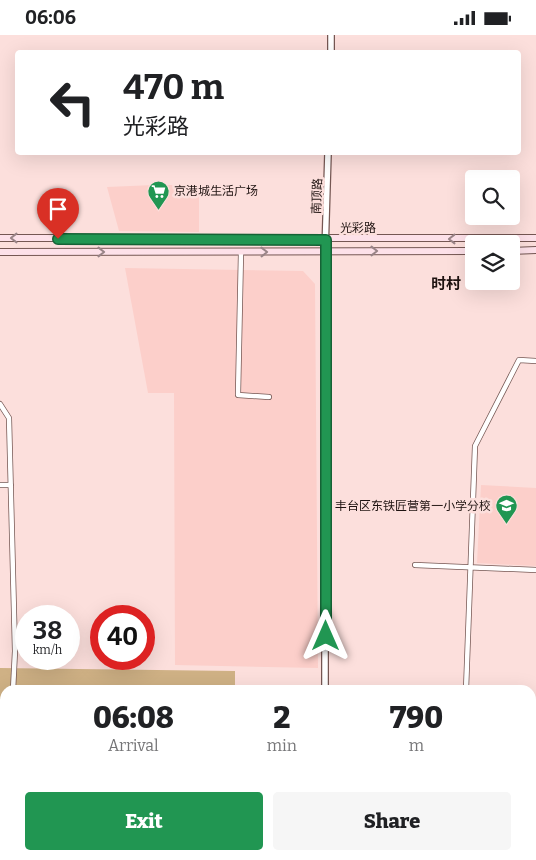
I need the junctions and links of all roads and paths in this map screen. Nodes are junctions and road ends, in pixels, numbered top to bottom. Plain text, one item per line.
1 (331, 35) edge
2 (331, 50) edge
3 (328, 155) edge
4 (0, 238) edge
5 (536, 238) edge
6 (326, 240) junction
7 (536, 250) edge
8 (465, 251) edge
9 (520, 251) edge
10 (0, 252) edge
11 (325, 252) junction
12 (241, 253) junction
13 (536, 361) edge
14 (269, 397) dead end
15 (0, 404) edge
16 (0, 485) edge
17 (11, 485) junction
18 (415, 565) dead end
19 (470, 567) junction
20 (536, 570) edge
21 (14, 685) edge
22 (325, 685) edge
23 (466, 685) edge

1 - 2 street
3 - 6 street, 南顶路
6 -> 4 main road, 光彩路
5 -> 6 main road, 光彩路
6 - 11 street, 南顶路
7 - 9 main road
11 -> 8 main road, 光彩路
10 -> 12 main road, 光彩路
12 -> 11 main road, 光彩路
11 - 22 street, 南顶路
12 - 14 street
13 - 19 street
15 - 17 street
16 - 17 street
17 - 21 street
18 - 19 street
19 - 20 street
19 - 23 street

